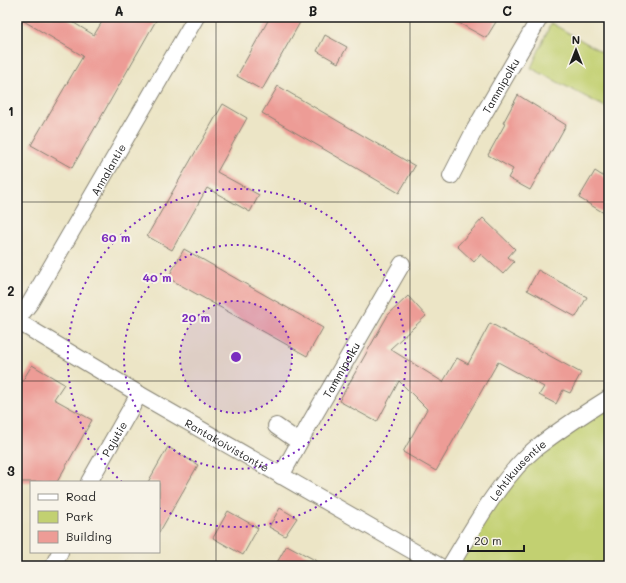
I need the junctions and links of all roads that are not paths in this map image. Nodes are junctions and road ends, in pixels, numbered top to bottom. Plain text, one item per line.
1 (196, 17) edge
2 (540, 17) edge
3 (451, 176) dead end
4 (402, 264) dead end
5 (17, 320) edge
6 (139, 394) junction
7 (609, 398) edge
8 (276, 426) dead end
9 (299, 442) junction
10 (280, 476) junction
11 (90, 481) edge
12 (60, 553) edge
13 (54, 566) edge
14 (439, 566) edge
15 (450, 566) edge

1 - 5 street, Annalantie
2 - 3 street, Tammipolku
4 - 9 street, Tammipolku
5 - 6 street, Rantakoivistontie
6 - 10 street, Rantakoivistontie
6 - 11 street, Pajutie
7 - 15 street, Lehtikuusentie
8 - 9 street
9 - 10 street, Tammipolku
10 - 14 street, Rantakoivistontie
12 - 13 street

